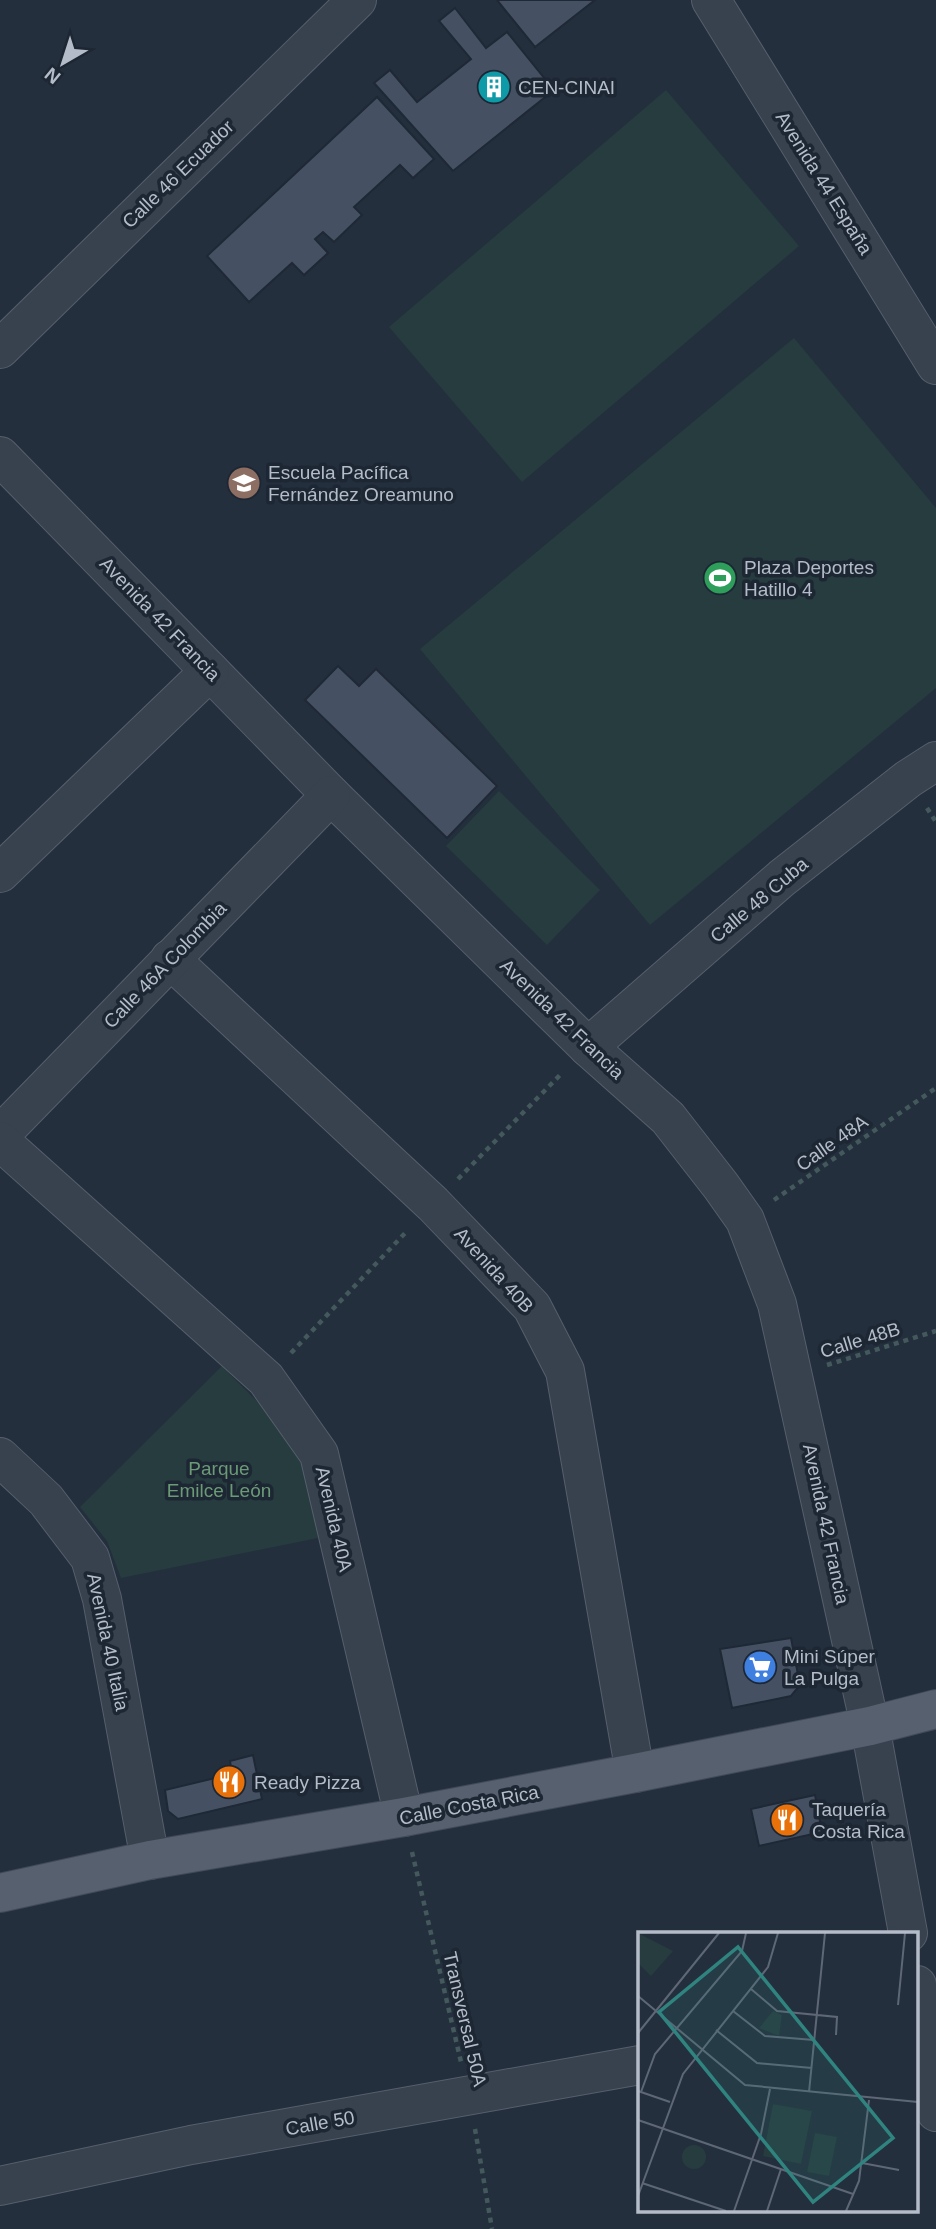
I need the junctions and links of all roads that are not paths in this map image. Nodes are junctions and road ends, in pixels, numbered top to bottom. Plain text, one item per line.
1 (357, 0) edge
2 (711, 0) edge
3 (0, 349) edge
4 (936, 365) edge
5 (0, 456) edge
6 (210, 671) junction
7 (936, 761) edge
8 (331, 795) junction
9 (0, 873) edge
10 (170, 960) junction
11 (588, 1047) junction
12 (0, 1138) edge
13 (0, 1457) edge
14 (936, 1709) edge
15 (870, 1727) junction
16 (635, 1773) junction
17 (404, 1817) junction
18 (150, 1860) junction
19 (0, 1893) edge
20 (908, 1932) edge
21 (923, 2004) edge
22 (638, 2065) edge
23 (936, 2112) edge
24 (0, 2186) edge

1 - 3 street, Calle 46 Ecuador
2 - 4 street, Avenida 44 España
5 - 6 street, Avenida 42 Francia
6 - 8 street, Avenida 42 Francia
6 - 9 street
7 - 11 street, Calle 48 Cuba
8 - 10 street, Calle 46A Colombia
8 - 11 street, Avenida 42 Francia
10 - 12 street, Calle 46A Colombia
10 - 16 street, Avenida 40B
11 - 15 street, Avenida 42 Francia
12 - 17 street, Avenida 40A
13 - 18 street, Avenida 40 Italia
14 - 15 main road, Calle Costa Rica
15 - 16 main road, Calle Costa Rica
15 - 20 street, Avenida 42 Francia
16 - 17 main road, Calle Costa Rica
17 - 18 main road, Calle Costa Rica
18 - 19 main road, Calle Costa Rica
21 - 23 street
22 - 24 street, Calle 50

